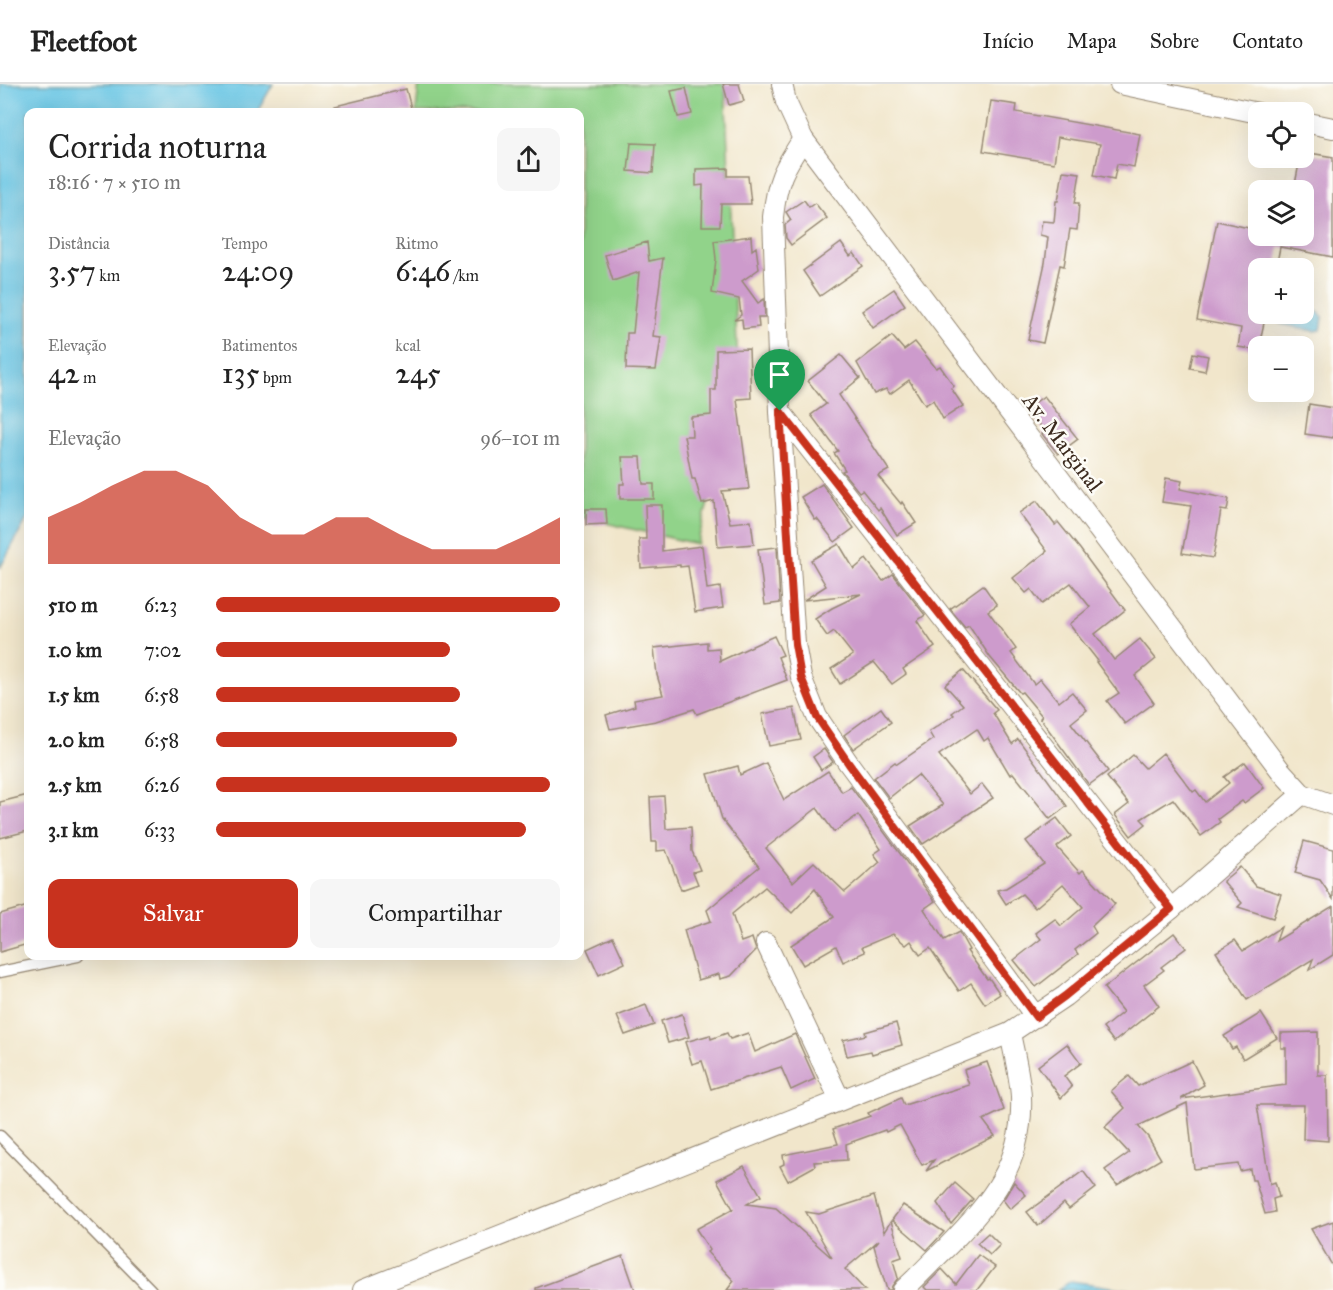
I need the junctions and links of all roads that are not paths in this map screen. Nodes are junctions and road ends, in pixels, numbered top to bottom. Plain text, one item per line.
1 (782, 84) edge
2 (1120, 84) edge
3 (1248, 111) edge
4 (1314, 124) edge
5 (1333, 128) edge
6 (803, 139) junction
7 (780, 411) junction
8 (1302, 794) junction
9 (1333, 805) edge
10 (1171, 909) junction
11 (766, 943) dead end
12 (58, 960) edge
13 (0, 972) edge
14 (1036, 1017) junction
15 (1010, 1033) junction
16 (840, 1100) junction
17 (0, 1136) edge
18 (151, 1290) edge
19 (363, 1290) edge
20 (903, 1290) edge

1 - 6 street, Av. Marginal
2 - 3 street
4 - 5 street
6 - 7 street
6 - 8 street, Av. Marginal
7 - 10 street
7 - 14 street
8 - 9 street
8 - 10 street
10 - 14 street
11 - 16 street
12 - 13 lane
14 - 15 street
15 - 16 street
15 - 20 street
16 - 19 street
17 - 18 lane

